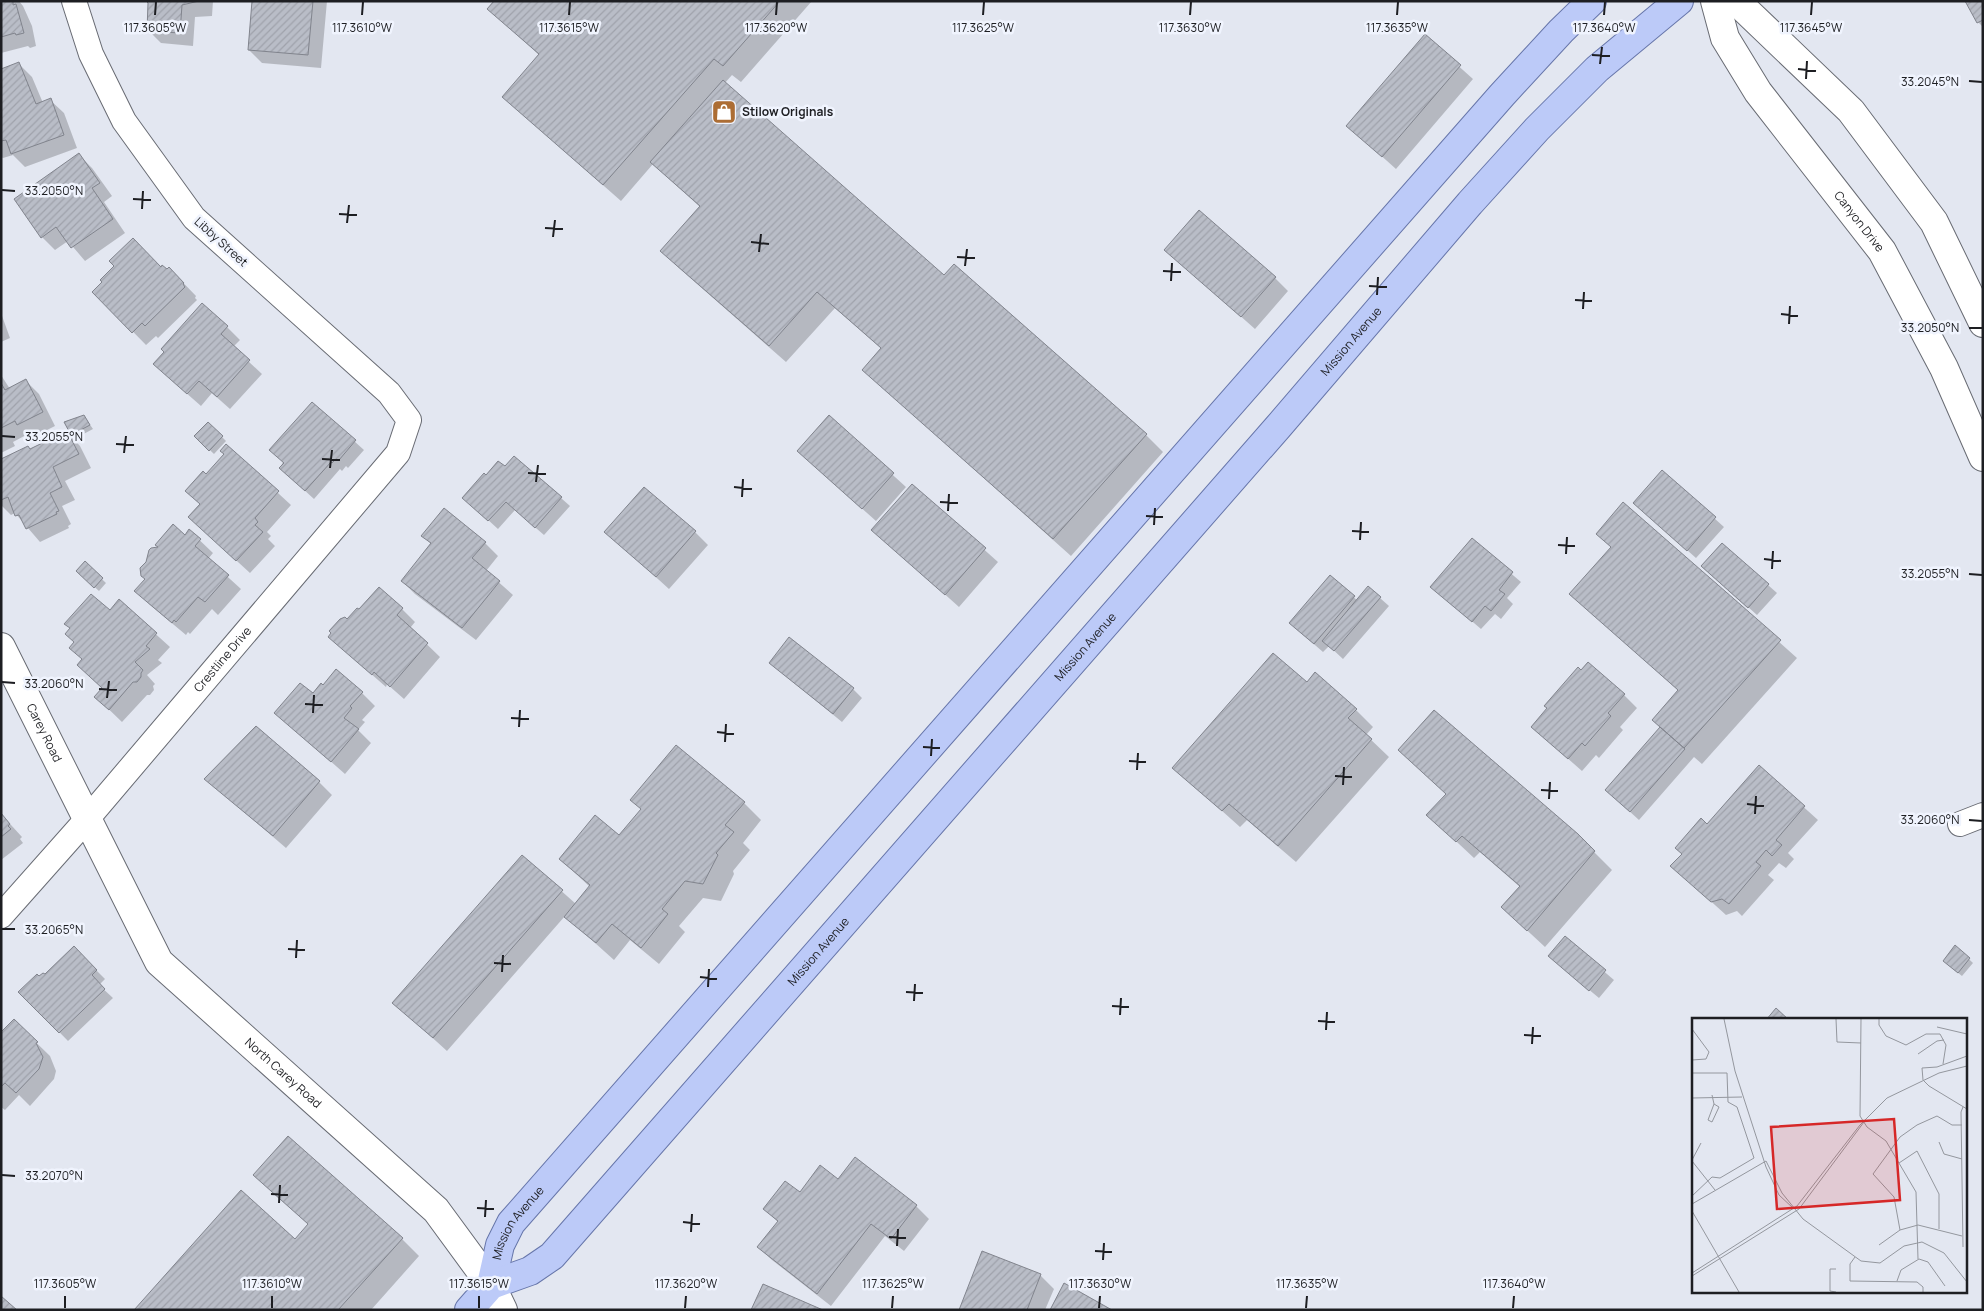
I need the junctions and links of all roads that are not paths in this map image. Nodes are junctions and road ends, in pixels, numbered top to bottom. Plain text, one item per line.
1 (74, 1) edge
2 (1592, 1) edge
3 (1679, 1) edge
4 (1716, 1) edge
5 (1736, 1) edge
6 (1983, 323) edge
7 (389, 393) joint
8 (1983, 457) edge
9 (1, 648) edge
10 (1983, 816) edge
11 (88, 818) junction
12 (1960, 824) dead end
13 (1, 916) edge
14 (491, 1285) junction
15 (469, 1310) edge
16 (503, 1310) edge

1 - 7 street, Libby Street
2 - 14 main road, Mission Avenue
3 - 14 main road, Mission Avenue
4 - 8 main road, Canyon Drive
5 - 6 main road
7 - 11 street, Crestline Drive
9 - 11 main road, Carey Road
10 - 12 street
11 - 13 street, Crestline Drive
11 - 14 main road, North Carey Road
14 - 15 main road, Mission Avenue
14 - 16 main road, North Carey Road

